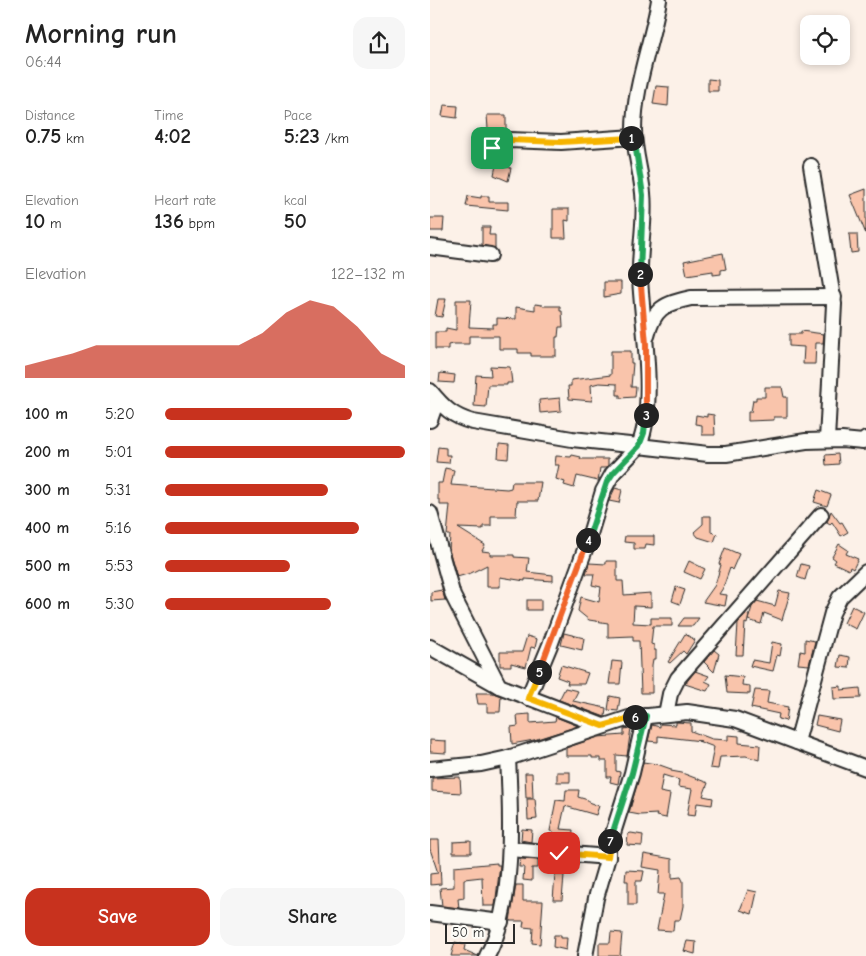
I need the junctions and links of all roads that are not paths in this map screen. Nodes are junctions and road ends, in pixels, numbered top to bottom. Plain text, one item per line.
1 (659, 0) edge
2 (634, 137) junction
3 (492, 148) dead end
4 (811, 166) dead end
5 (430, 247) edge
6 (490, 255) dead end
7 (834, 297) junction
8 (646, 344) junction
9 (434, 395) edge
10 (430, 420) edge
11 (827, 440) junction
12 (865, 444) edge
13 (639, 446) junction
14 (430, 513) edge
15 (822, 515) dead end
16 (866, 572) edge
17 (430, 647) edge
18 (499, 686) junction
19 (528, 698) junction
20 (666, 714) junction
21 (646, 716) junction
22 (603, 726) junction
23 (797, 742) junction
24 (508, 758) junction
25 (866, 768) edge
26 (430, 769) edge
27 (510, 849) junction
28 (608, 857) junction
29 (430, 913) edge
30 (501, 922) junction
31 (488, 956) edge
32 (585, 956) edge

1 - 2 street
2 - 3 street
2 - 8 street
4 - 7 street
5 - 6 street
7 - 8 street
7 - 11 street
8 - 13 street
9 - 10 street
9 - 13 street
11 - 12 street
11 - 13 street
13 - 19 street
14 - 18 street
15 - 20 street
16 - 23 street
17 - 18 street
18 - 19 street
19 - 22 street
20 - 21 street
20 - 23 street
21 - 22 street
21 - 28 street
22 - 24 street
23 - 25 street
24 - 26 street
24 - 27 street
27 - 28 street
27 - 30 street
28 - 32 street
29 - 30 street
30 - 31 street

